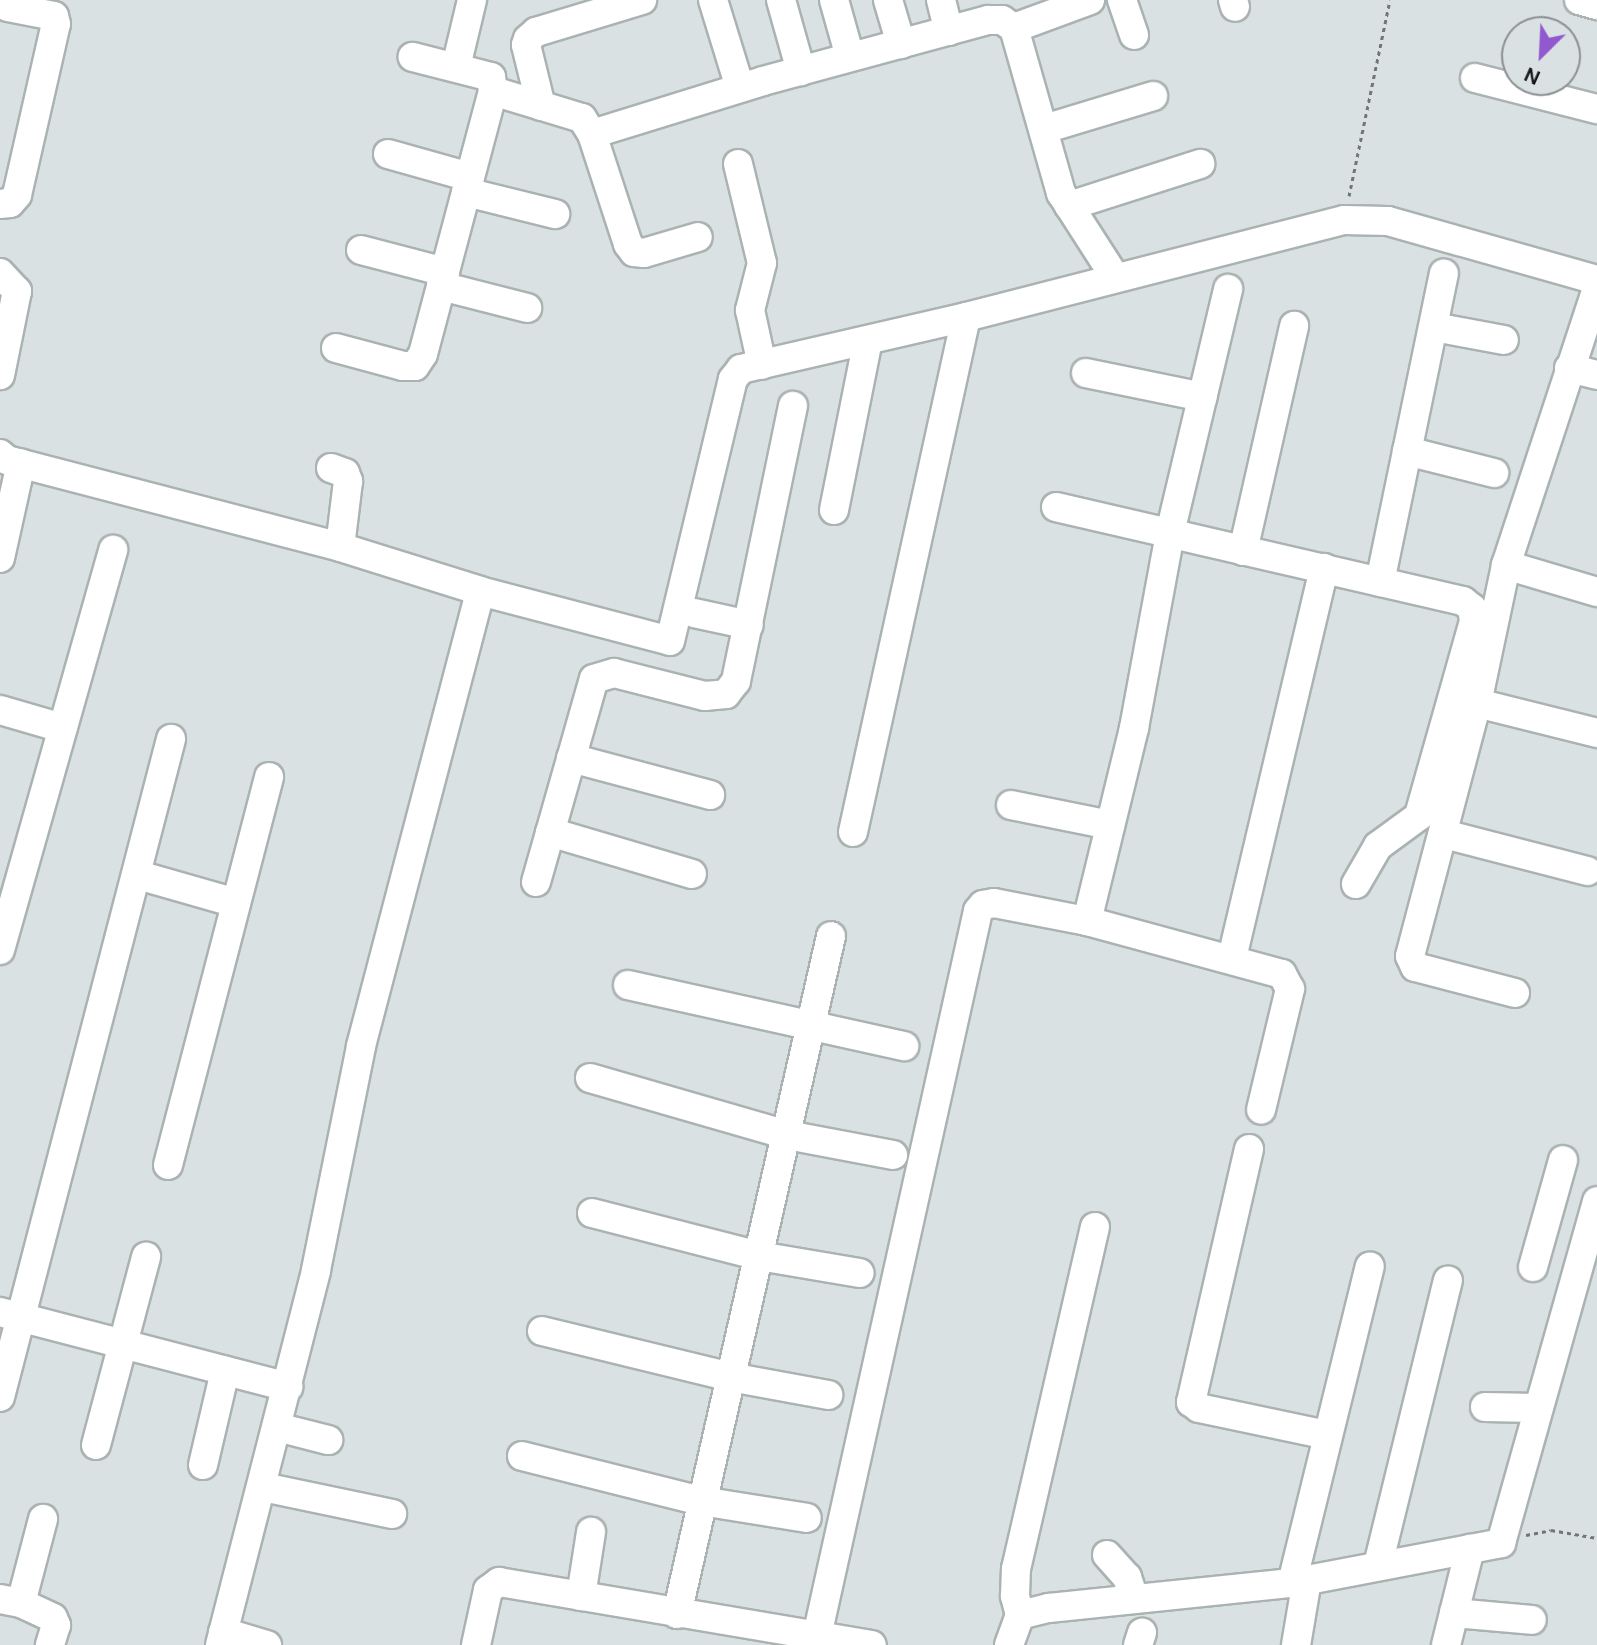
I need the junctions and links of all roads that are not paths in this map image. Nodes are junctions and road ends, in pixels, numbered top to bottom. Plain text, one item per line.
1 (472, 0) edge
2 (642, 0) edge
3 (713, 0) edge
4 (781, 0) edge
5 (834, 0) edge
6 (888, 0) edge
7 (941, 0) edge
8 (1090, 0) edge
9 (1122, 0) edge
10 (1579, 0) edge
11 (1597, 5) edge
12 (8, 7) dead end
13 (1005, 16) edge
14 (949, 31) junction
15 (1134, 35) dead end
16 (901, 44) junction
17 (413, 57) dead end
18 (850, 57) junction
19 (456, 67) junction
20 (801, 71) junction
21 (1475, 78) dead end
22 (740, 88) junction
23 (493, 91) junction
24 (1153, 96) dead end
25 (541, 106) junction
26 (1597, 109) edge
27 (1044, 129) junction
28 (592, 134) junction
29 (388, 154) dead end
30 (738, 164) dead end
31 (1200, 164) dead end
32 (468, 184) junction
33 (0, 204) edge
34 (1069, 206) junction
35 (555, 214) dead end
36 (698, 237) dead end
37 (361, 250) dead end
38 (0, 273) edge
39 (1444, 274) dead end
40 (1115, 277) junction
41 (443, 279) junction
42 (1228, 289) dead end
43 (1596, 290) edge
44 (527, 308) dead end
45 (966, 317) junction
46 (1294, 326) dead end
47 (1434, 327) junction
48 (868, 340) junction
49 (1504, 340) dead end
50 (336, 348) dead end
51 (762, 365) junction
52 (1569, 368) junction
53 (1086, 373) dead end
54 (0, 375) edge
55 (1597, 375) edge
56 (1203, 397) junction
57 (793, 406) dead end
58 (1407, 451) junction
59 (10, 459) edge
60 (331, 468) dead end
61 (1494, 473) dead end
62 (1056, 507) dead end
63 (834, 510) dead end
64 (1170, 533) junction
65 (340, 547) junction
66 (113, 550) dead end
67 (1243, 551) junction
68 (0, 558) edge
69 (1506, 565) junction
70 (1324, 568) junction
71 (1380, 582) junction
72 (480, 591) junction
73 (1597, 592) edge
74 (694, 613) dead end
75 (749, 625) junction
76 (619, 628) junction
77 (632, 678) junction
78 (1477, 703) junction
79 (0, 710) edge
80 (62, 728) junction
81 (1597, 733) edge
82 (171, 739) dead end
83 (571, 758) junction
84 (269, 777) dead end
85 (710, 795) dead end
86 (1011, 805) dead end
87 (1110, 825) junction
88 (550, 832) junction
89 (853, 832) dead end
90 (1444, 834) junction
91 (1587, 871) dead end
92 (692, 874) dead end
93 (138, 875) junction
94 (536, 882) dead end
95 (1356, 884) dead end
96 (236, 903) junction
97 (1087, 921) junction
98 (831, 936) dead end
99 (0, 950) edge
100 (1232, 958) junction
101 (628, 985) dead end
102 (1515, 993) dead end
103 (809, 1026) junction
104 (904, 1046) dead end
105 (590, 1078) dead end
106 (1261, 1110) dead end
107 (787, 1135) junction
108 (1249, 1149) dead end
109 (893, 1155) dead end
110 (1563, 1160) dead end
111 (168, 1165) dead end
112 (1550, 1203) junction
113 (1595, 1208) edge
114 (592, 1213) dead end
115 (1095, 1227) dead end
116 (759, 1256) junction
117 (146, 1257) dead end
118 (1370, 1266) dead end
119 (1533, 1267) dead end
120 (860, 1273) dead end
121 (1448, 1280) dead end
122 (10, 1315) edge
123 (542, 1331) dead end
124 (123, 1345) junction
125 (225, 1371) junction
126 (730, 1377) junction
127 (288, 1387) junction
128 (828, 1395) dead end
129 (0, 1397) edge
130 (1485, 1407) dead end
131 (1537, 1408) junction
132 (277, 1427) junction
133 (1327, 1435) junction
134 (328, 1440) dead end
135 (96, 1445) dead end
136 (522, 1456) dead end
137 (203, 1465) dead end
138 (263, 1487) junction
139 (701, 1501) junction
140 (392, 1514) dead end
141 (807, 1518) dead end
142 (43, 1519) dead end
143 (591, 1532) dead end
144 (1463, 1551) junction
145 (1107, 1555) dead end
146 (1378, 1565) junction
147 (1299, 1582) junction
148 (581, 1596) junction
149 (1134, 1599) junction
150 (10, 1601) edge
151 (1454, 1613) junction
152 (677, 1614) junction
153 (1020, 1615) junction
154 (1532, 1620) dead end
155 (221, 1638) edge
156 (816, 1640) edge
157 (50, 1645) edge
158 (267, 1645) edge
159 (476, 1645) edge
160 (872, 1645) edge
161 (1009, 1645) edge
162 (1296, 1645) edge
163 (1434, 1645) edge
164 (1446, 1645) edge

1 - 19 street
2 - 25 street
3 - 22 street
4 - 20 street
5 - 18 street
6 - 16 street
7 - 14 street
8 - 13 street
9 - 15 street
10 - 11 street
12 - 33 street
13 - 14 street
13 - 27 street
14 - 16 street
16 - 18 street
17 - 19 street
18 - 20 street
19 - 23 street
20 - 22 street
21 - 26 street
22 - 28 street
23 - 25 street
23 - 32 street
24 - 27 street
25 - 28 street
27 - 34 street
28 - 36 street
29 - 32 street
30 - 51 street
31 - 34 street
32 - 35 street
32 - 41 street
34 - 40 street
37 - 41 street
38 - 54 street
39 - 47 street
40 - 43 street
40 - 45 street
41 - 44 street
41 - 50 street
42 - 56 street
43 - 52 street
45 - 48 street
45 - 89 street
46 - 67 street
47 - 49 street
47 - 58 street
48 - 51 street
48 - 63 street
51 - 76 street
52 - 55 street
52 - 69 street
53 - 56 street
56 - 64 street
57 - 75 street
58 - 61 street
58 - 71 street
59 - 65 street
59 - 68 street
60 - 65 street
62 - 64 street
64 - 67 street
64 - 87 street
65 - 72 street
66 - 80 street
67 - 70 street
69 - 73 street
69 - 78 street
70 - 71 street
70 - 100 street
71 - 95 street
72 - 76 street
72 - 127 street
74 - 75 street
75 - 77 street
76 - 77 street
77 - 83 street
78 - 81 street
78 - 90 street
79 - 80 street
80 - 99 street
82 - 93 street
83 - 85 street
83 - 88 street
84 - 96 street
86 - 87 street
87 - 97 street
88 - 92 street
88 - 94 street
90 - 91 street
90 - 102 street
93 - 96 street
93 - 122 street
96 - 111 street
97 - 100 street
97 - 156 street
98 - 103 street
100 - 106 street
101 - 103 street
103 - 104 street
103 - 107 street
105 - 107 street
107 - 109 street
107 - 116 street
108 - 133 street
110 - 112 street
112 - 113 street
112 - 119 street
113 - 131 street
114 - 116 street
115 - 153 street
116 - 120 street
116 - 126 street
117 - 124 street
118 - 133 street
121 - 146 street
122 - 124 street
122 - 129 street
123 - 126 street
124 - 125 street
124 - 135 street
125 - 127 street
125 - 137 street
126 - 128 street
126 - 139 street
127 - 132 street
130 - 131 street
131 - 144 street
132 - 134 street
132 - 138 street
133 - 147 street
136 - 139 street
138 - 140 street
138 - 155 street
139 - 141 street
139 - 152 street
142 - 150 street
143 - 148 street
144 - 146 street
144 - 151 street
144 - 163 street
145 - 149 street
146 - 147 street
147 - 149 street
147 - 162 street
148 - 152 street
148 - 159 street
149 - 153 street
150 - 157 street
151 - 154 street
151 - 164 street
152 - 156 street
153 - 161 street
155 - 158 street
156 - 160 street

